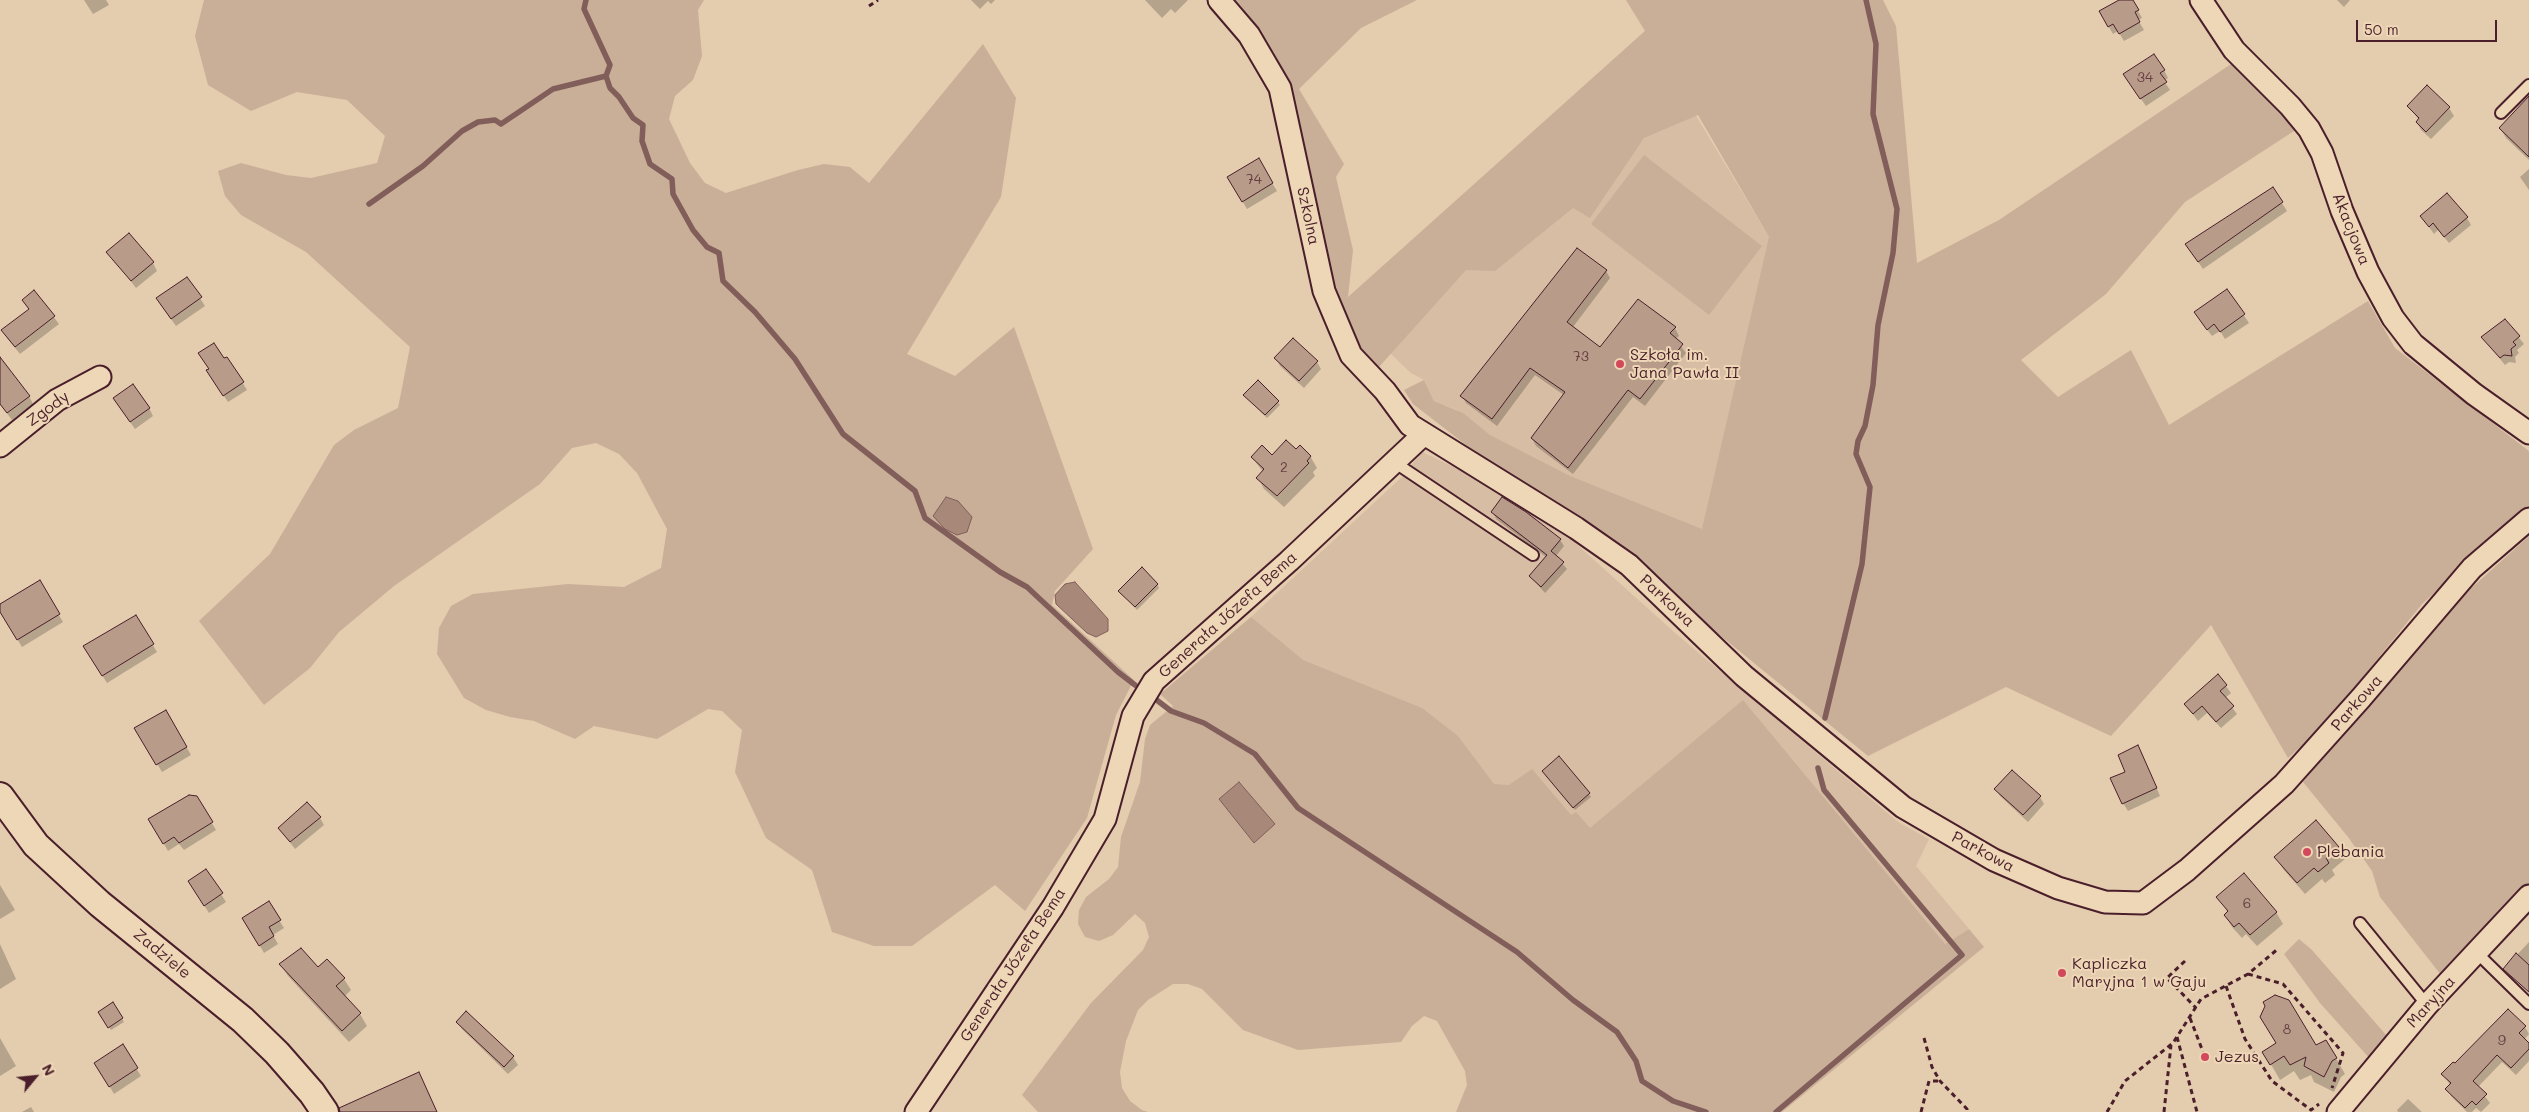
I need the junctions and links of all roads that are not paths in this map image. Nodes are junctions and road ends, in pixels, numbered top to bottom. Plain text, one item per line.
1 (1219, 0) edge
2 (2201, 0) edge
3 (2529, 86) edge
4 (2501, 113) dead end
5 (100, 377) dead end
6 (1417, 430) junction
7 (2529, 433) edge
8 (0, 446) edge
9 (1394, 462) junction
10 (2529, 519) edge
11 (1533, 556) dead end
12 (0, 796) edge
13 (2529, 896) edge
14 (2360, 923) dead end
15 (2476, 952) junction
16 (2529, 1004) edge
17 (2427, 1005) junction
18 (2330, 1103) edge
19 (325, 1112) edge
20 (916, 1112) edge

1 - 6 street, Szkolna
2 - 7 street, Akacjowa
3 - 4 lane
5 - 8 street, Zgody
6 - 9 street, Generała Józefa Bema
6 - 10 street, Parkowa
9 - 11 lane
9 - 20 street, Generała Józefa Bema
12 - 19 street, Zadziele
13 - 15 street, Maryjna
14 - 17 lane
15 - 16 lane
15 - 17 street, Maryjna
17 - 18 street, Maryjna

